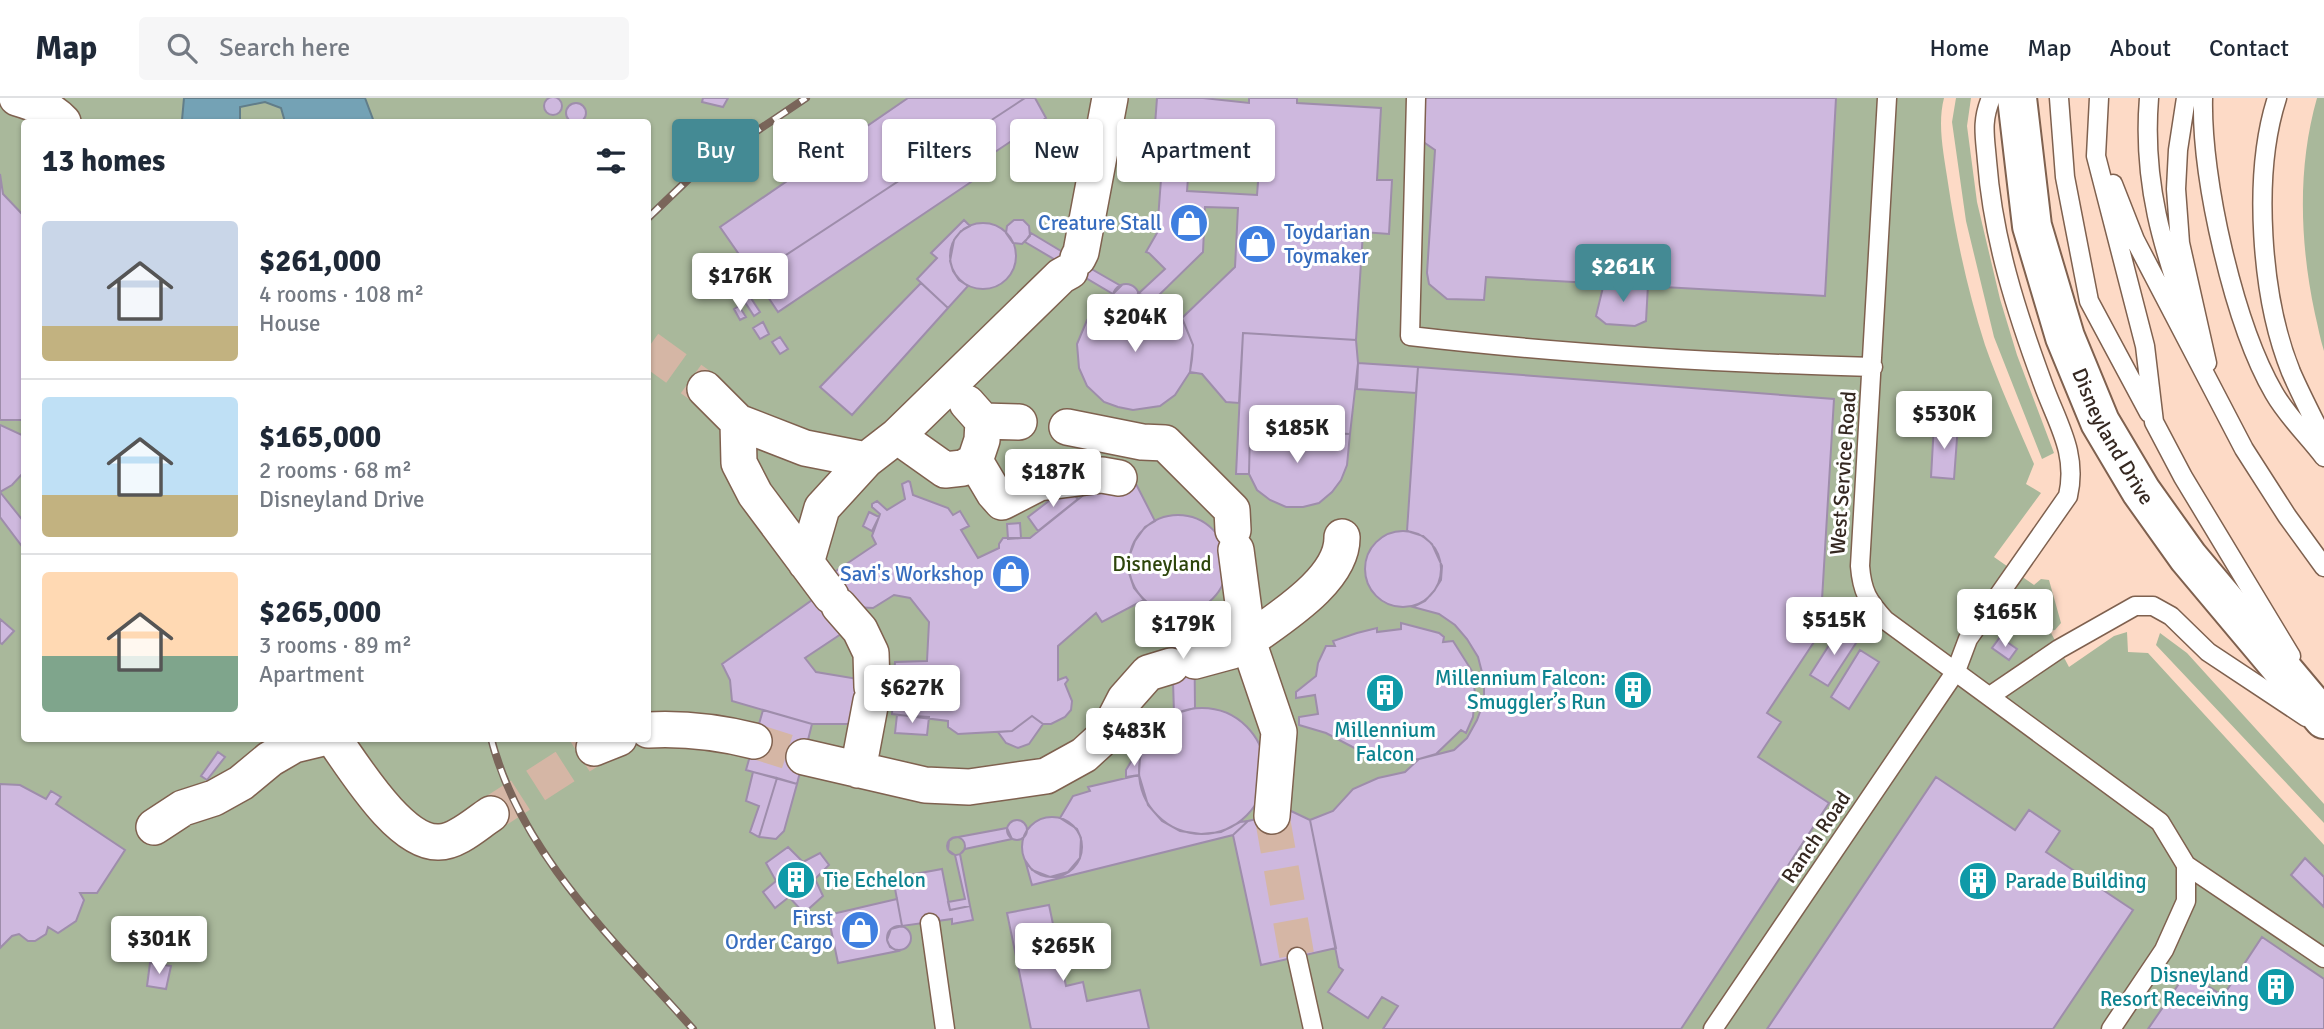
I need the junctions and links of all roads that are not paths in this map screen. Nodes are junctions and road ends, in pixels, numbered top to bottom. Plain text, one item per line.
1 (17, 98) edge
2 (1110, 98) edge
3 (1416, 98) edge
4 (1887, 98) edge
5 (1991, 98) edge
6 (2017, 98) edge
7 (2059, 98) edge
8 (2099, 98) edge
9 (2149, 98) edge
10 (2186, 98) edge
11 (2203, 98) edge
12 (2277, 98) edge
13 (60, 119) edge
14 (2097, 127) junction
15 (1873, 367) junction
16 (949, 384) junction
17 (2212, 387) junction
18 (705, 389) tunnel mouth
19 (984, 421) junction
20 (738, 422) junction
21 (2154, 422) junction
22 (897, 436) junction
23 (2324, 440) edge
24 (2324, 457) edge
25 (866, 460) junction
26 (975, 461) junction
27 (1132, 464) junction
28 (1342, 537) dead end
29 (806, 563) junction
30 (2324, 566) edge
31 (1248, 641) junction
32 (1956, 671) junction
33 (1990, 696) junction
34 (2324, 710) edge
35 (2324, 719) edge
36 (2324, 729) edge
37 (651, 730) edge
38 (754, 741) tunnel mouth
39 (307, 742) edge
40 (336, 742) edge
41 (804, 757) tunnel mouth
42 (858, 770) junction
43 (491, 814) tunnel mouth
44 (1272, 816) tunnel mouth
45 (154, 827) dead end
46 (2186, 865) junction
47 (930, 923) dead end
48 (1297, 957) tunnel mouth
49 (2324, 958) edge
50 (945, 1029) edge
51 (1313, 1029) edge
52 (1713, 1029) edge
53 (2111, 1029) edge

1 - 13 street
2 - 16 street
3 - 15 lane
4 - 15 lane, West Service Road
5 - 32 lane, Ranch Road
6 - 35 main road, Disneyland Drive
7 - 21 lane
8 - 14 lane
9 - 17 lane
10 - 17 lane
11 - 24 lane
12 - 23 lane
14 - 17 lane
14 - 21 lane
15 - 32 lane, West Service Road
16 - 19 street
16 - 22 street
17 - 30 lane
18 - 20 street
19 - 26 street
19 - 27 street
20 - 25 street
20 - 29 street
21 - 34 lane
22 - 25 street
22 - 26 street
25 - 29 street
26 - 27 street
27 - 31 street
28 - 31 street
29 - 42 street
31 - 42 street
31 - 44 street
32 - 33 lane, West Service Road
32 - 52 lane, Ranch Road
33 - 36 lane
33 - 46 lane, West Service Road
37 - 38 street
39 - 45 street
40 - 43 street
41 - 42 street
46 - 49 lane
46 - 53 lane
47 - 50 lane
48 - 51 lane

